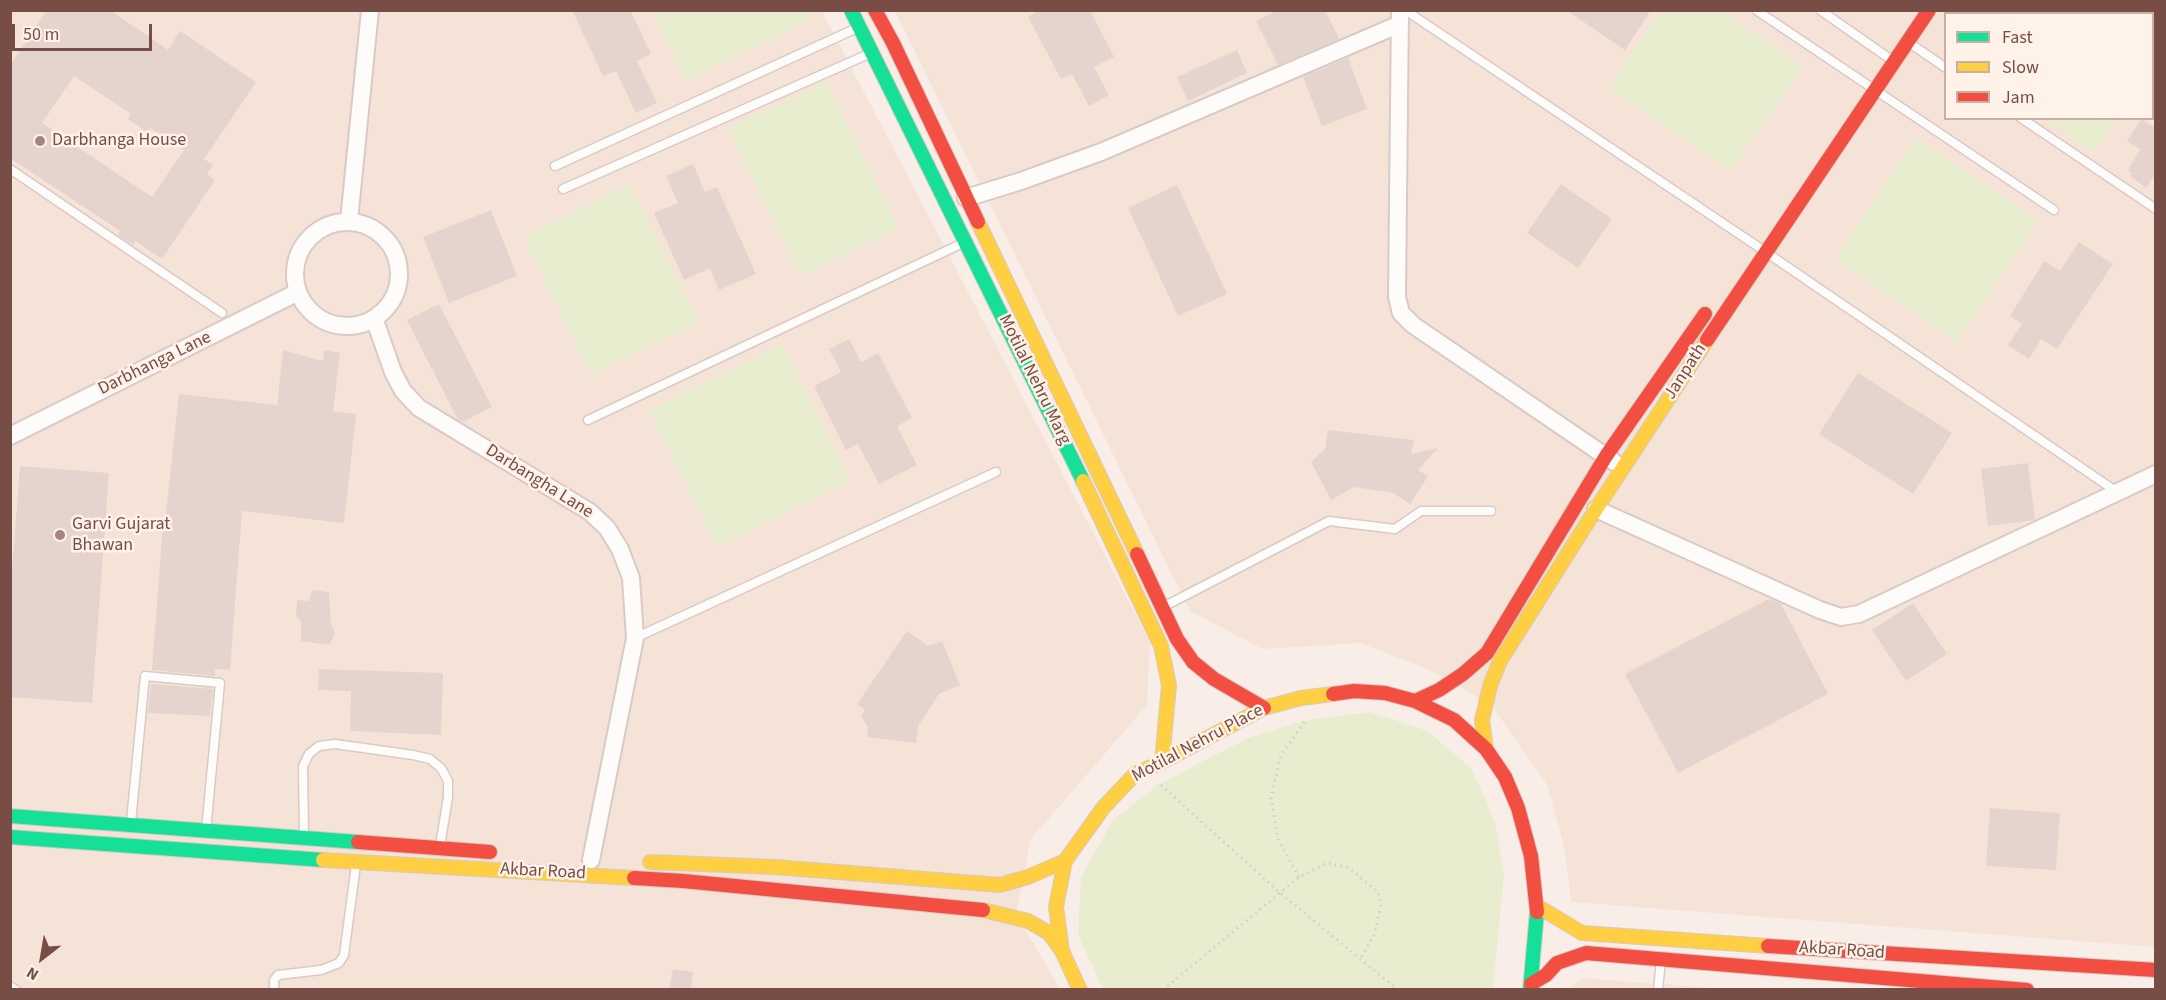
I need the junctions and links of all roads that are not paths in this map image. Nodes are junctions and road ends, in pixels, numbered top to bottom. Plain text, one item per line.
1 (370, 10) edge
2 (851, 10) edge
3 (1756, 10) edge
4 (1820, 10) edge
5 (1914, 10) edge
6 (1929, 10) edge
7 (877, 14) edge
8 (1402, 15) edge
9 (859, 28) junction
10 (1908, 42) junction
11 (882, 48) junction
12 (1889, 59) junction
13 (1944, 67) edge
14 (1871, 88) junction
15 (2024, 120) edge
16 (555, 166) dead end
17 (10, 169) edge
18 (563, 189) dead end
19 (1786, 197) dead end
20 (966, 198) junction
21 (2054, 210) dead end
22 (2156, 210) edge
23 (349, 221) junction
24 (983, 233) junction
25 (966, 241) junction
26 (1756, 246) junction
27 (298, 292) junction
28 (1713, 302) dead end
29 (222, 313) dead end
30 (374, 318) junction
31 (588, 420) dead end
32 (10, 436) edge
33 (1606, 456) junction
34 (1623, 468) junction
35 (996, 472) dead end
36 (2156, 474) edge
37 (2116, 492) junction
38 (1596, 509) junction
39 (1491, 511) dead end
40 (1163, 607) junction
41 (635, 639) junction
42 (1415, 701) junction
43 (1264, 708) junction
44 (1486, 749) junction
45 (1162, 762) junction
46 (10, 816) edge
47 (131, 825) junction
48 (206, 831) junction
49 (10, 837) edge
50 (304, 838) junction
51 (440, 849) junction
52 (498, 853) dead end
53 (591, 860) dead end
54 (1065, 861) junction
55 (356, 862) junction
56 (637, 862) dead end
57 (1537, 906) junction
58 (1062, 951) junction
59 (1662, 960) junction
60 (2156, 970) edge
61 (10, 986) edge
62 (1531, 987) edge
63 (16, 990) edge
64 (274, 990) edge
65 (1080, 990) edge
66 (1658, 990) edge
67 (2027, 990) edge

1 - 23 street
2 - 9 main road, Motilal Nehru Marg
3 - 14 lane
4 - 12 lane
5 - 12 main road, Janpath
6 - 10 main road, Janpath
7 - 9 lane
7 - 11 main road, Motilal Nehru Marg
8 - 20 street
8 - 26 lane
8 - 33 street
9 - 11 main road, Motilal Nehru Marg
9 - 16 lane
10 - 12 main road, Janpath
10 - 13 lane
11 - 18 lane
11 - 20 main road, Motilal Nehru Marg
11 - 25 main road, Motilal Nehru Marg
12 - 14 main road, Janpath
14 - 19 main road, Janpath
14 - 21 lane
14 - 26 main road, Janpath
15 - 22 lane
17 - 29 lane
20 - 24 main road, Motilal Nehru Marg
23 - 27 street
23 - 30 street
24 - 25 lane
24 - 40 main road, Motilal Nehru Marg
25 - 31 lane
25 - 45 main road, Motilal Nehru Marg
26 - 34 main road, Janpath
26 - 37 lane
27 - 30 street
27 - 32 street, Darbhanga Lane
28 - 33 main road, Janpath
30 - 41 street, Darbangha Lane
33 - 34 street
33 - 42 main road, Janpath
34 - 38 main road, Janpath
35 - 41 lane
36 - 37 street
37 - 38 street
38 - 44 main road, Janpath
39 - 40 lane
40 - 43 main road, Motilal Nehru Marg
41 - 53 street, Darbangha Lane
42 - 43 main road, Motilal Nehru Place
42 - 44 main road, Motilal Nehru Place
43 - 45 main road, Motilal Nehru Place
44 - 57 main road, Motilal Nehru Place
45 - 54 main road, Motilal Nehru Place
46 - 47 main road, Akbar Road
47 - 48 main road, Akbar Road
47 - 48 lane
48 - 50 main road, Akbar Road
49 - 55 main road, Akbar Road
50 - 51 main road, Akbar Road
50 - 51 lane
51 - 52 main road, Akbar Road
54 - 56 main road
54 - 58 main road, Motilal Nehru Place
55 - 58 main road, Akbar Road
55 - 64 lane
57 - 60 main road, Akbar Road
57 - 62 main road, Motilal Nehru Place
58 - 65 main road, Motilal Nehru Place
59 - 62 main road, Akbar Road
59 - 66 lane
59 - 67 main road, Akbar Road
61 - 63 lane

